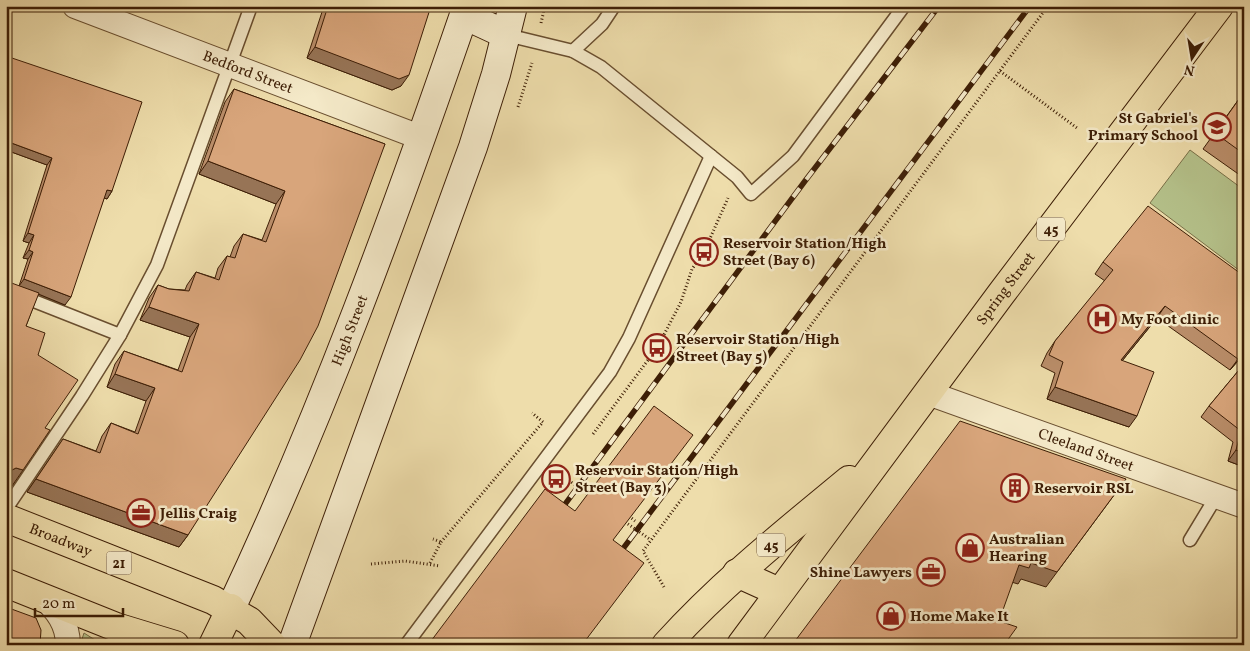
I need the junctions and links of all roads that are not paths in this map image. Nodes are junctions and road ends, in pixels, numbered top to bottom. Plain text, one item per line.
1 (74, 6) edge
2 (251, 6) edge
3 (513, 6) edge
4 (614, 6) edge
5 (904, 6) edge
6 (1219, 6) edge
7 (465, 11) edge
8 (507, 35) junction
9 (573, 51) junction
10 (230, 65) junction
11 (422, 138) junction
12 (711, 156) junction
13 (6, 290) edge
14 (120, 335) junction
15 (928, 393) junction
16 (883, 453) junction
17 (1216, 497) junction
18 (1244, 506) edge
19 (6, 509) edge
20 (6, 518) edge
21 (1190, 540) dead end
22 (737, 573) junction
23 (6, 583) edge
24 (779, 592) junction
25 (43, 597) junction
26 (231, 608) junction
27 (118, 636) edge
28 (68, 645) edge
29 (175, 645) edge
30 (214, 645) edge
31 (272, 645) edge
32 (292, 645) edge
33 (406, 645) edge
34 (666, 645) edge
35 (741, 645) edge

1 - 10 street, Bedford Street
2 - 10 lane
3 - 8 main road
4 - 9 lane
5 - 12 lane
6 - 15 main road, Spring Street / 45
7 - 8 main road
7 - 11 main road, High Street
8 - 9 lane
8 - 32 main road
9 - 12 lane
10 - 11 street, Bedford Street
10 - 14 lane
11 - 26 main road, High Street
12 - 33 lane
13 - 14 lane
14 - 19 lane
15 - 16 main road, Spring Street / 45
15 - 17 street, Cleeland Street
16 - 22 main road, Spring Street / 45
16 - 24 main road, Spring Street / 45
17 - 18 street, Cleeland Street
17 - 21 lane
20 - 26 main road, Broadway / 21
22 - 24 main road
22 - 34 main road, Spring Street / 45
23 - 25 main road
24 - 35 main road, Spring Street / 45
25 - 27 main road
25 - 28 street
26 - 30 main road, High Street
26 - 31 main road, Broadway / 21
27 - 29 main road

